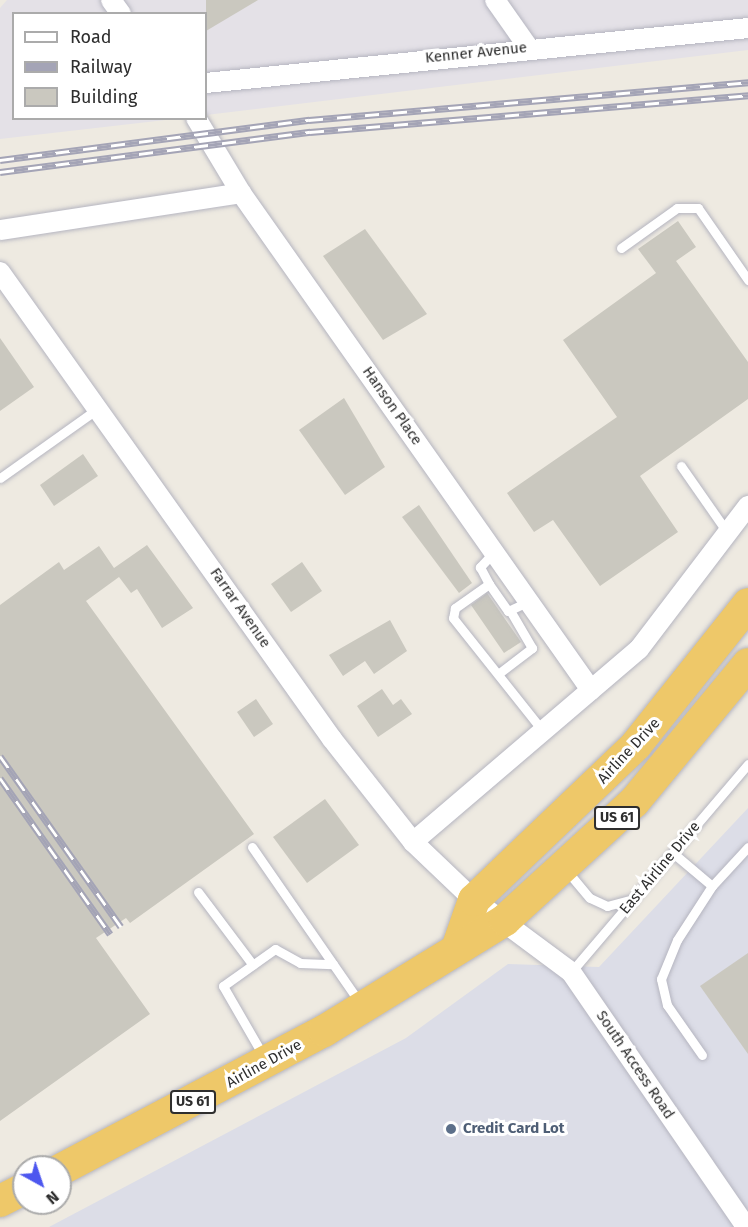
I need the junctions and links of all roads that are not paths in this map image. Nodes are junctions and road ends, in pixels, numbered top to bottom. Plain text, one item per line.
1 (495, 0) edge
2 (748, 28) edge
3 (528, 47) junction
4 (207, 83) edge
5 (197, 120) edge
6 (241, 193) junction
7 (0, 230) edge
8 (621, 248) dead end
9 (0, 272) edge
10 (748, 280) edge
11 (97, 409) junction
12 (681, 466) dead end
13 (0, 478) edge
14 (748, 506) edge
15 (729, 534) junction
16 (494, 552) junction
17 (489, 584) junction
18 (529, 601) junction
19 (748, 603) edge
20 (511, 612) junction
21 (748, 664) edge
22 (498, 674) junction
23 (591, 690) junction
24 (543, 731) junction
25 (748, 764) edge
26 (413, 842) junction
27 (252, 847) dead end
28 (748, 847) edge
29 (673, 853) junction
30 (563, 867) junction
31 (712, 886) junction
32 (198, 892) dead end
33 (634, 899) junction
34 (474, 900) junction
35 (505, 920) junction
36 (459, 943) junction
37 (333, 964) junction
38 (253, 965) junction
39 (571, 972) junction
40 (363, 1008) junction
41 (702, 1055) dead end
42 (267, 1062) junction
43 (72, 1164) edge
44 (746, 1227) edge

1 - 3 street
2 - 3 street, Kenner Avenue
3 - 4 street, Kenner Avenue
5 - 6 street, Hanson Place
6 - 7 street
6 - 16 street, Hanson Place
8 - 10 lane
9 - 11 street, Farrar Avenue
11 - 13 lane
11 - 26 street, Farrar Avenue
12 - 15 lane
14 - 15 street
15 - 23 street
16 - 17 lane
16 - 18 street, Hanson Place
17 - 20 lane
17 - 22 lane
18 - 20 lane
18 - 23 street, Hanson Place
19 - 34 highway, Airline Drive / US 61
20 - 22 lane
21 - 30 highway, Airline Drive / US 61
22 - 24 lane
23 - 24 street
24 - 26 street
25 - 29 lane, East Airline Drive
26 - 34 street, Farrar Avenue
27 - 37 lane
28 - 31 lane
29 - 31 lane
29 - 33 lane, East Airline Drive
30 - 33 lane
30 - 35 highway, Airline Drive / US 61
31 - 41 lane
32 - 38 lane
33 - 39 lane, East Airline Drive
34 - 35 street, Farrar Avenue
34 - 36 highway, Airline Drive / US 61
35 - 36 highway, Airline Drive / US 61
35 - 39 street, South Access Road
36 - 40 highway, Airline Drive / US 61
37 - 38 lane
37 - 40 lane
38 - 42 lane
39 - 44 street, South Access Road
40 - 42 highway, Airline Drive / US 61
42 - 43 highway, Airline Drive / US 61

